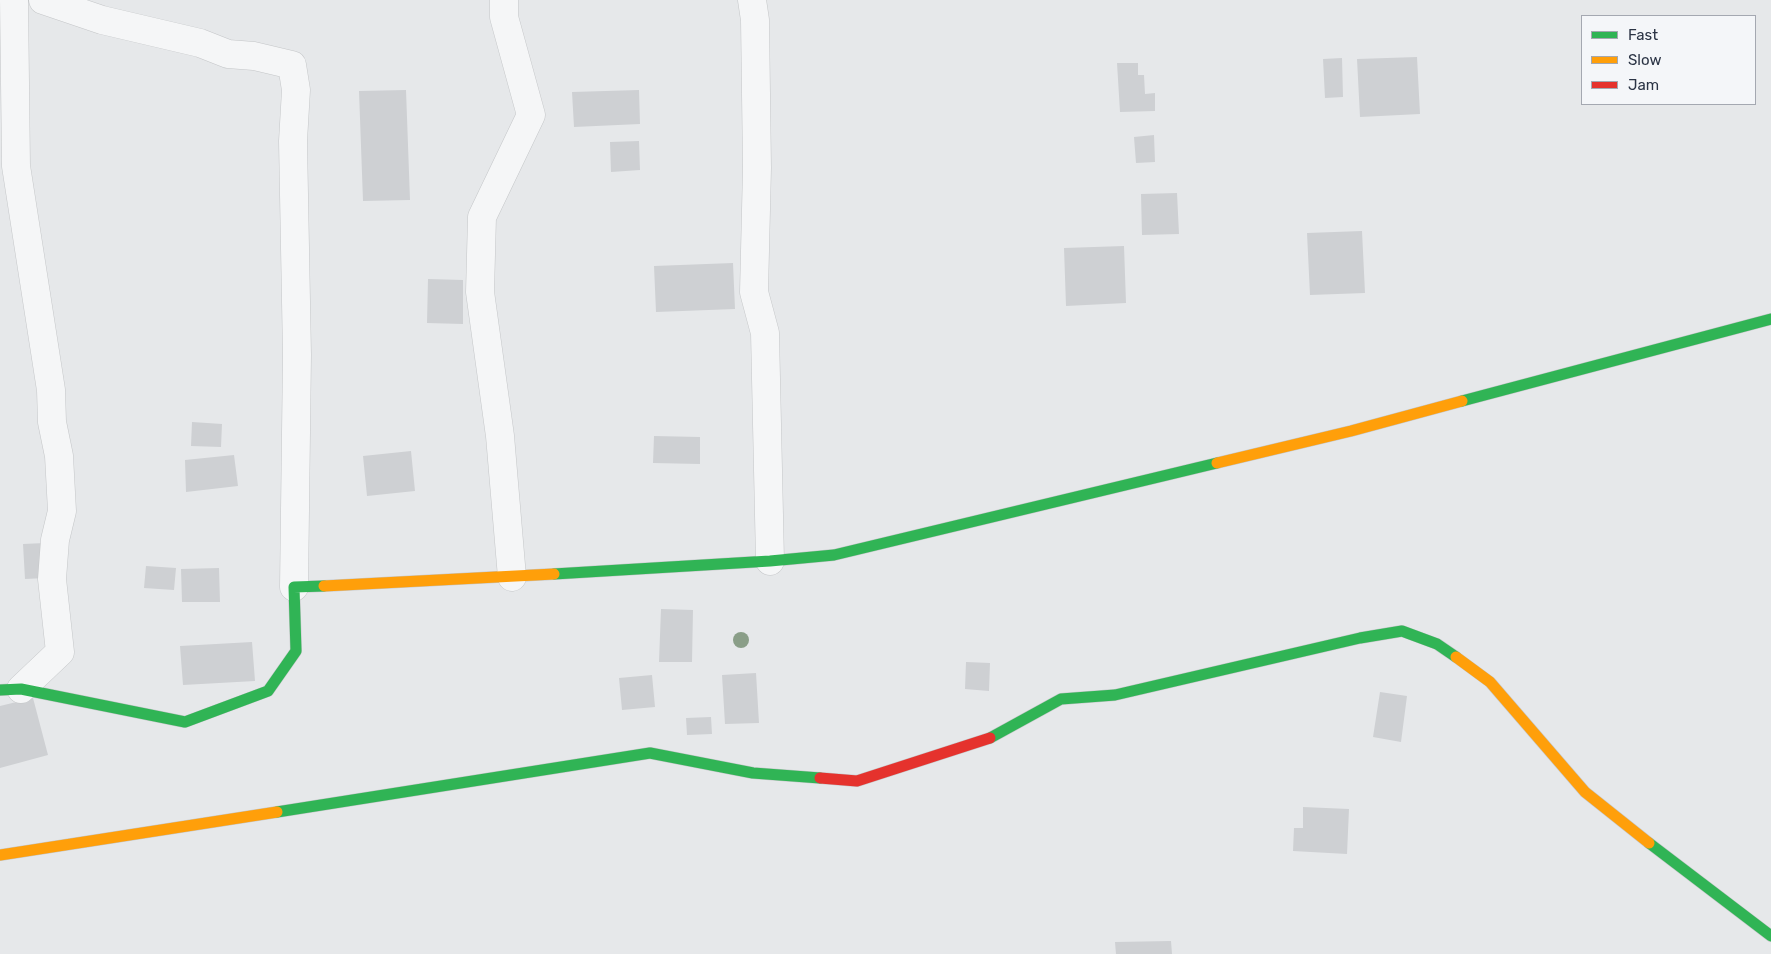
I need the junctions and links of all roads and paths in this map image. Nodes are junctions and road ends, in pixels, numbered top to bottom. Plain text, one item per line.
1 (14, 0) edge
2 (42, 0) edge
3 (504, 0) edge
4 (752, 0) edge
5 (1771, 319) edge
6 (770, 561) junction
7 (512, 577) junction
8 (294, 587) junction
9 (10, 690) edge
10 (0, 854) edge
11 (1771, 936) edge

1 - 9 street
2 - 8 street
3 - 7 street
4 - 6 street
5 - 6 street
6 - 7 street
7 - 8 street
8 - 9 street
10 - 11 street

